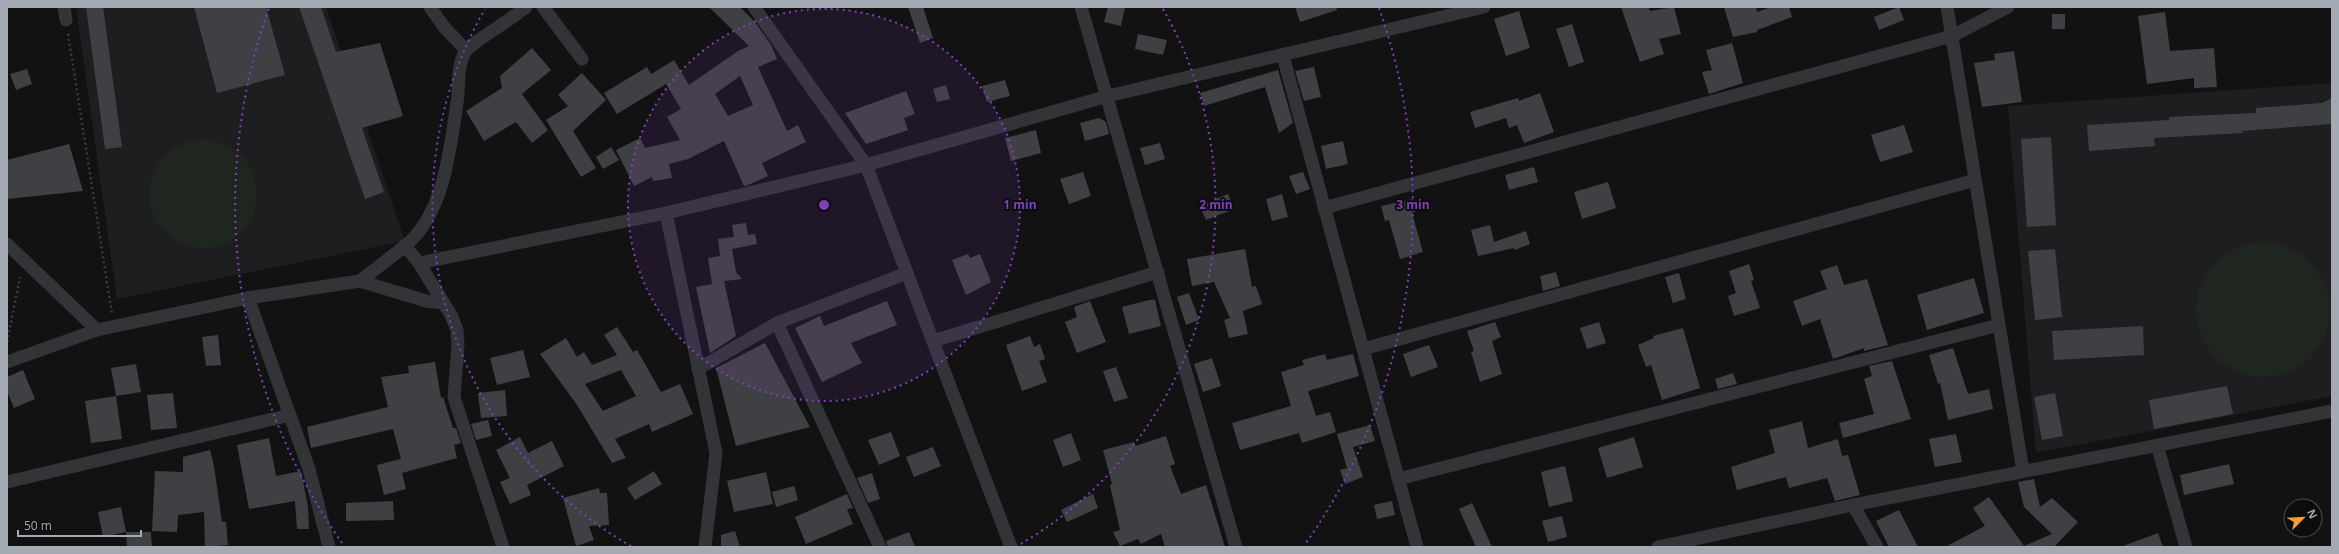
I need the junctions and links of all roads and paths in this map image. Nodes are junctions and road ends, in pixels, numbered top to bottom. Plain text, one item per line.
1 (430, 7) edge
2 (526, 7) edge
3 (543, 7) edge
4 (754, 7) edge
5 (1081, 7) edge
6 (1484, 7) edge
7 (1947, 7) edge
8 (2008, 7) edge
9 (65, 13) edge
10 (1952, 36) junction
11 (466, 50) junction
12 (1283, 56) junction
13 (582, 59) dead end
14 (1108, 96) junction
15 (866, 165) junction
16 (1976, 180) junction
17 (1324, 208) junction
18 (666, 213) junction
19 (7, 244) edge
20 (404, 246) junction
21 (24, 260) junction
22 (419, 263) junction
23 (1158, 272) junction
24 (907, 273) junction
25 (360, 281) junction
26 (248, 298) junction
27 (443, 304) junction
28 (777, 323) junction
29 (1999, 325) junction
30 (114, 327) junction
31 (97, 330) junction
32 (933, 341) junction
33 (7, 342) edge
34 (1363, 349) junction
35 (7, 362) edge
36 (698, 369) junction
37 (2332, 411) edge
38 (290, 415) junction
39 (2157, 445) junction
40 (2023, 471) junction
41 (1398, 479) junction
42 (7, 482) edge
43 (1853, 505) junction
44 (329, 547) edge
45 (503, 547) edge
46 (705, 547) edge
47 (880, 547) edge
48 (1011, 547) edge
49 (1236, 547) edge
50 (1417, 547) edge
51 (1658, 547) edge
52 (1877, 547) edge
53 (2186, 547) edge

1 - 11 street
2 - 11 street
3 - 13 street
4 - 15 street
5 - 14 street
6 - 12 street
7 - 10 street
8 - 10 street
9 - 30 path
10 - 16 street
10 - 17 street
11 - 20 street
12 - 14 street
12 - 17 street
14 - 15 street
14 - 23 street
15 - 18 street
15 - 24 street
16 - 29 street
16 - 34 street
17 - 34 street
18 - 22 street
18 - 36 street
19 - 21 street
20 - 22 street
20 - 25 street
21 - 31 street
21 - 33 path
22 - 27 street
23 - 32 street
23 - 49 street
24 - 28 street
24 - 32 street
25 - 26 street
25 - 27 street
26 - 30 street
26 - 38 street
27 - 45 street
28 - 36 street
28 - 47 street
29 - 40 street
29 - 41 street
30 - 31 street
31 - 35 street
32 - 48 street
34 - 41 street
36 - 46 street
37 - 39 street
38 - 42 street
38 - 44 street
39 - 40 street
39 - 53 street
40 - 43 street
41 - 50 street
43 - 51 street
43 - 52 street

